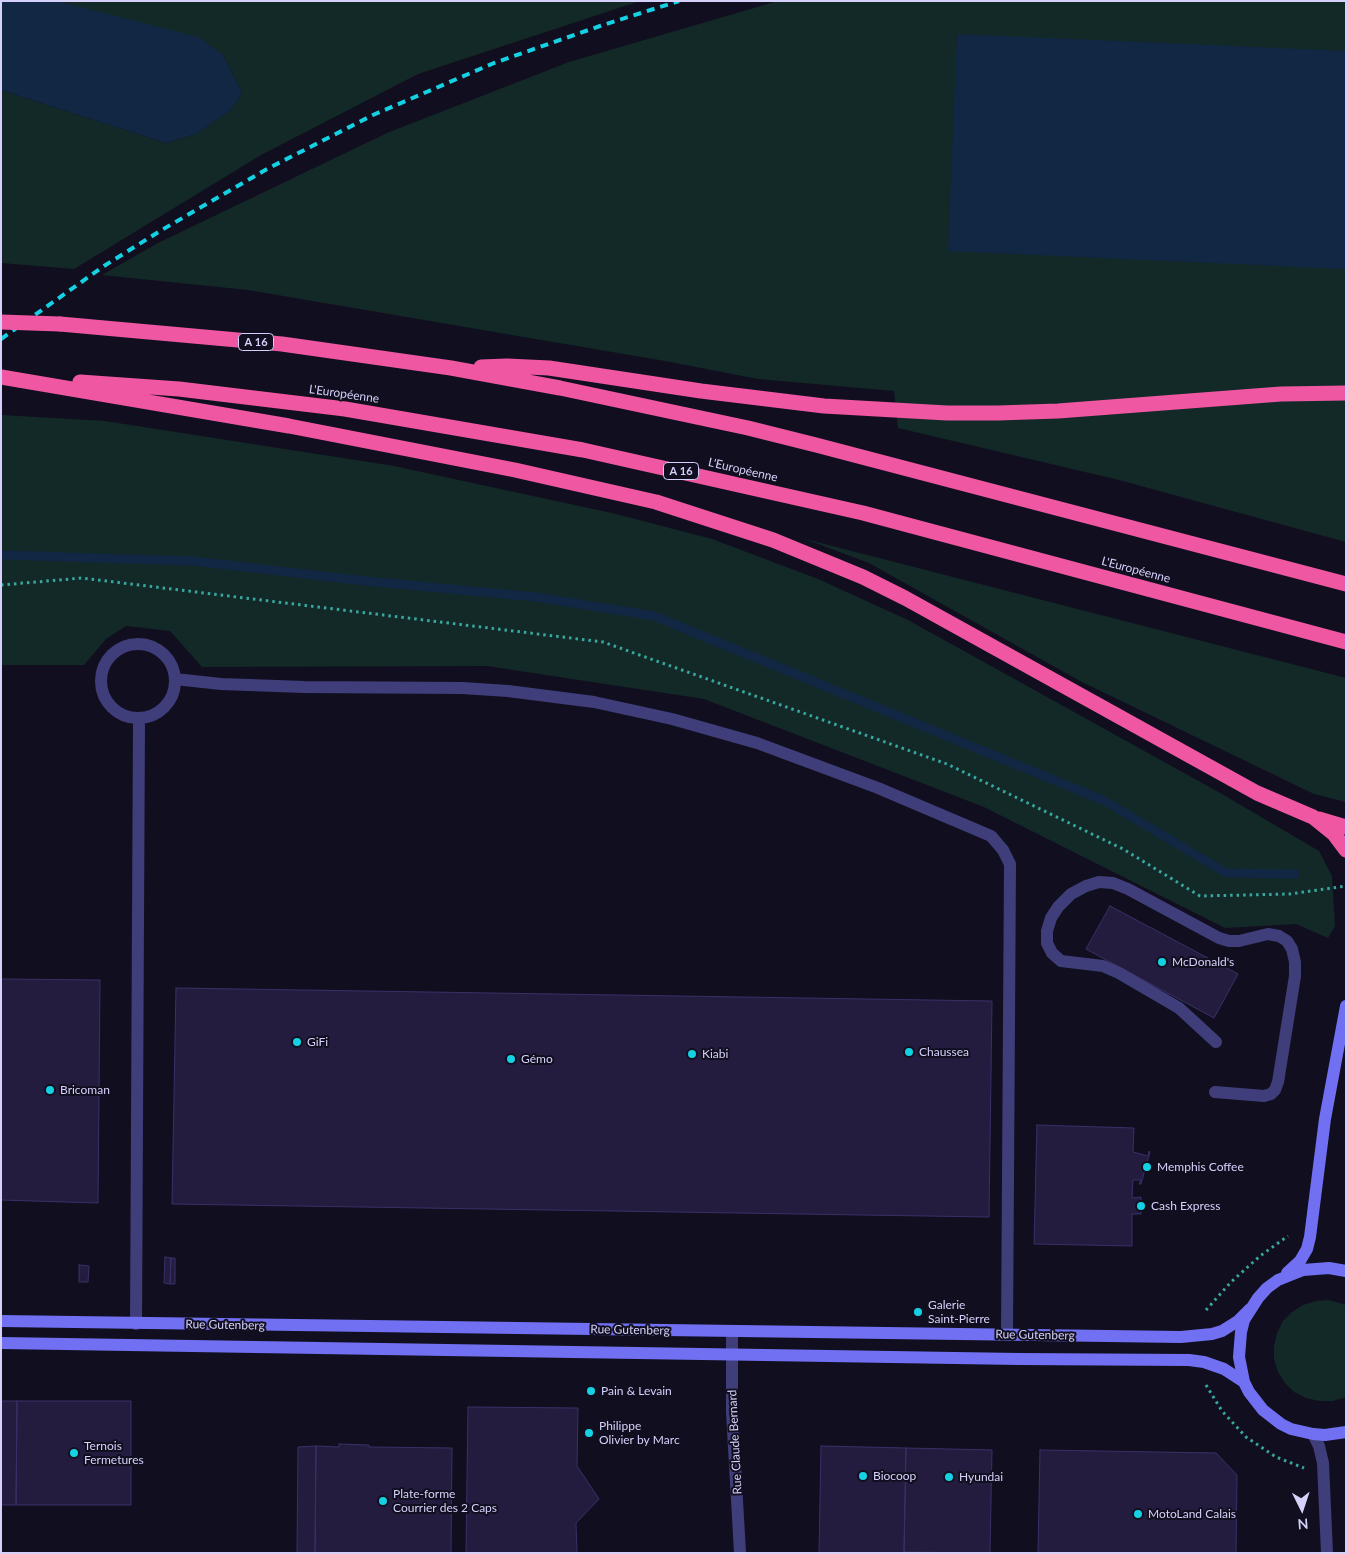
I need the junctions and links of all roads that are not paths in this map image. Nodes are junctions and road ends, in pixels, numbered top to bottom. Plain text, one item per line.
1 (1, 322) edge
2 (451, 368) junction
3 (1, 377) edge
4 (1346, 393) edge
5 (1346, 584) edge
6 (1346, 642) edge
7 (175, 679) junction
8 (139, 718) junction
9 (1313, 817) junction
10 (1346, 827) edge
11 (1346, 850) edge
12 (1346, 1006) edge
13 (1216, 1042) dead end
14 (1215, 1092) dead end
15 (1346, 1271) edge
16 (1278, 1280) junction
17 (1250, 1309) junction
18 (1, 1321) edge
19 (136, 1324) junction
20 (732, 1331) junction
21 (1007, 1334) junction
22 (1, 1343) edge
23 (732, 1354) junction
24 (1244, 1382) junction
25 (1346, 1432) edge
26 (1313, 1434) junction
27 (740, 1553) edge
28 (1327, 1553) edge

1 - 2 highway, A 16, bridge
2 - 4 highway
2 - 5 highway, A 16
3 - 6 highway, L'Européenne / A 16
3 - 9 highway
7 - 8 street
7 - 8 street
7 - 21 street
8 - 19 street
9 - 10 highway
9 - 11 highway
12 - 16 street
13 - 14 street
15 - 16 street
16 - 17 street
17 - 21 street, Rue Gutenberg
17 - 24 street
18 - 19 street, Rue Gutenberg
19 - 20 street, Rue Gutenberg
20 - 21 street, Rue Gutenberg
20 - 23 street, Rue Claude Bernard
22 - 23 street, Rue Gutenberg
23 - 24 street, Rue Gutenberg
23 - 27 street, Rue Claude Bernard
24 - 26 street
25 - 26 street
26 - 28 street

